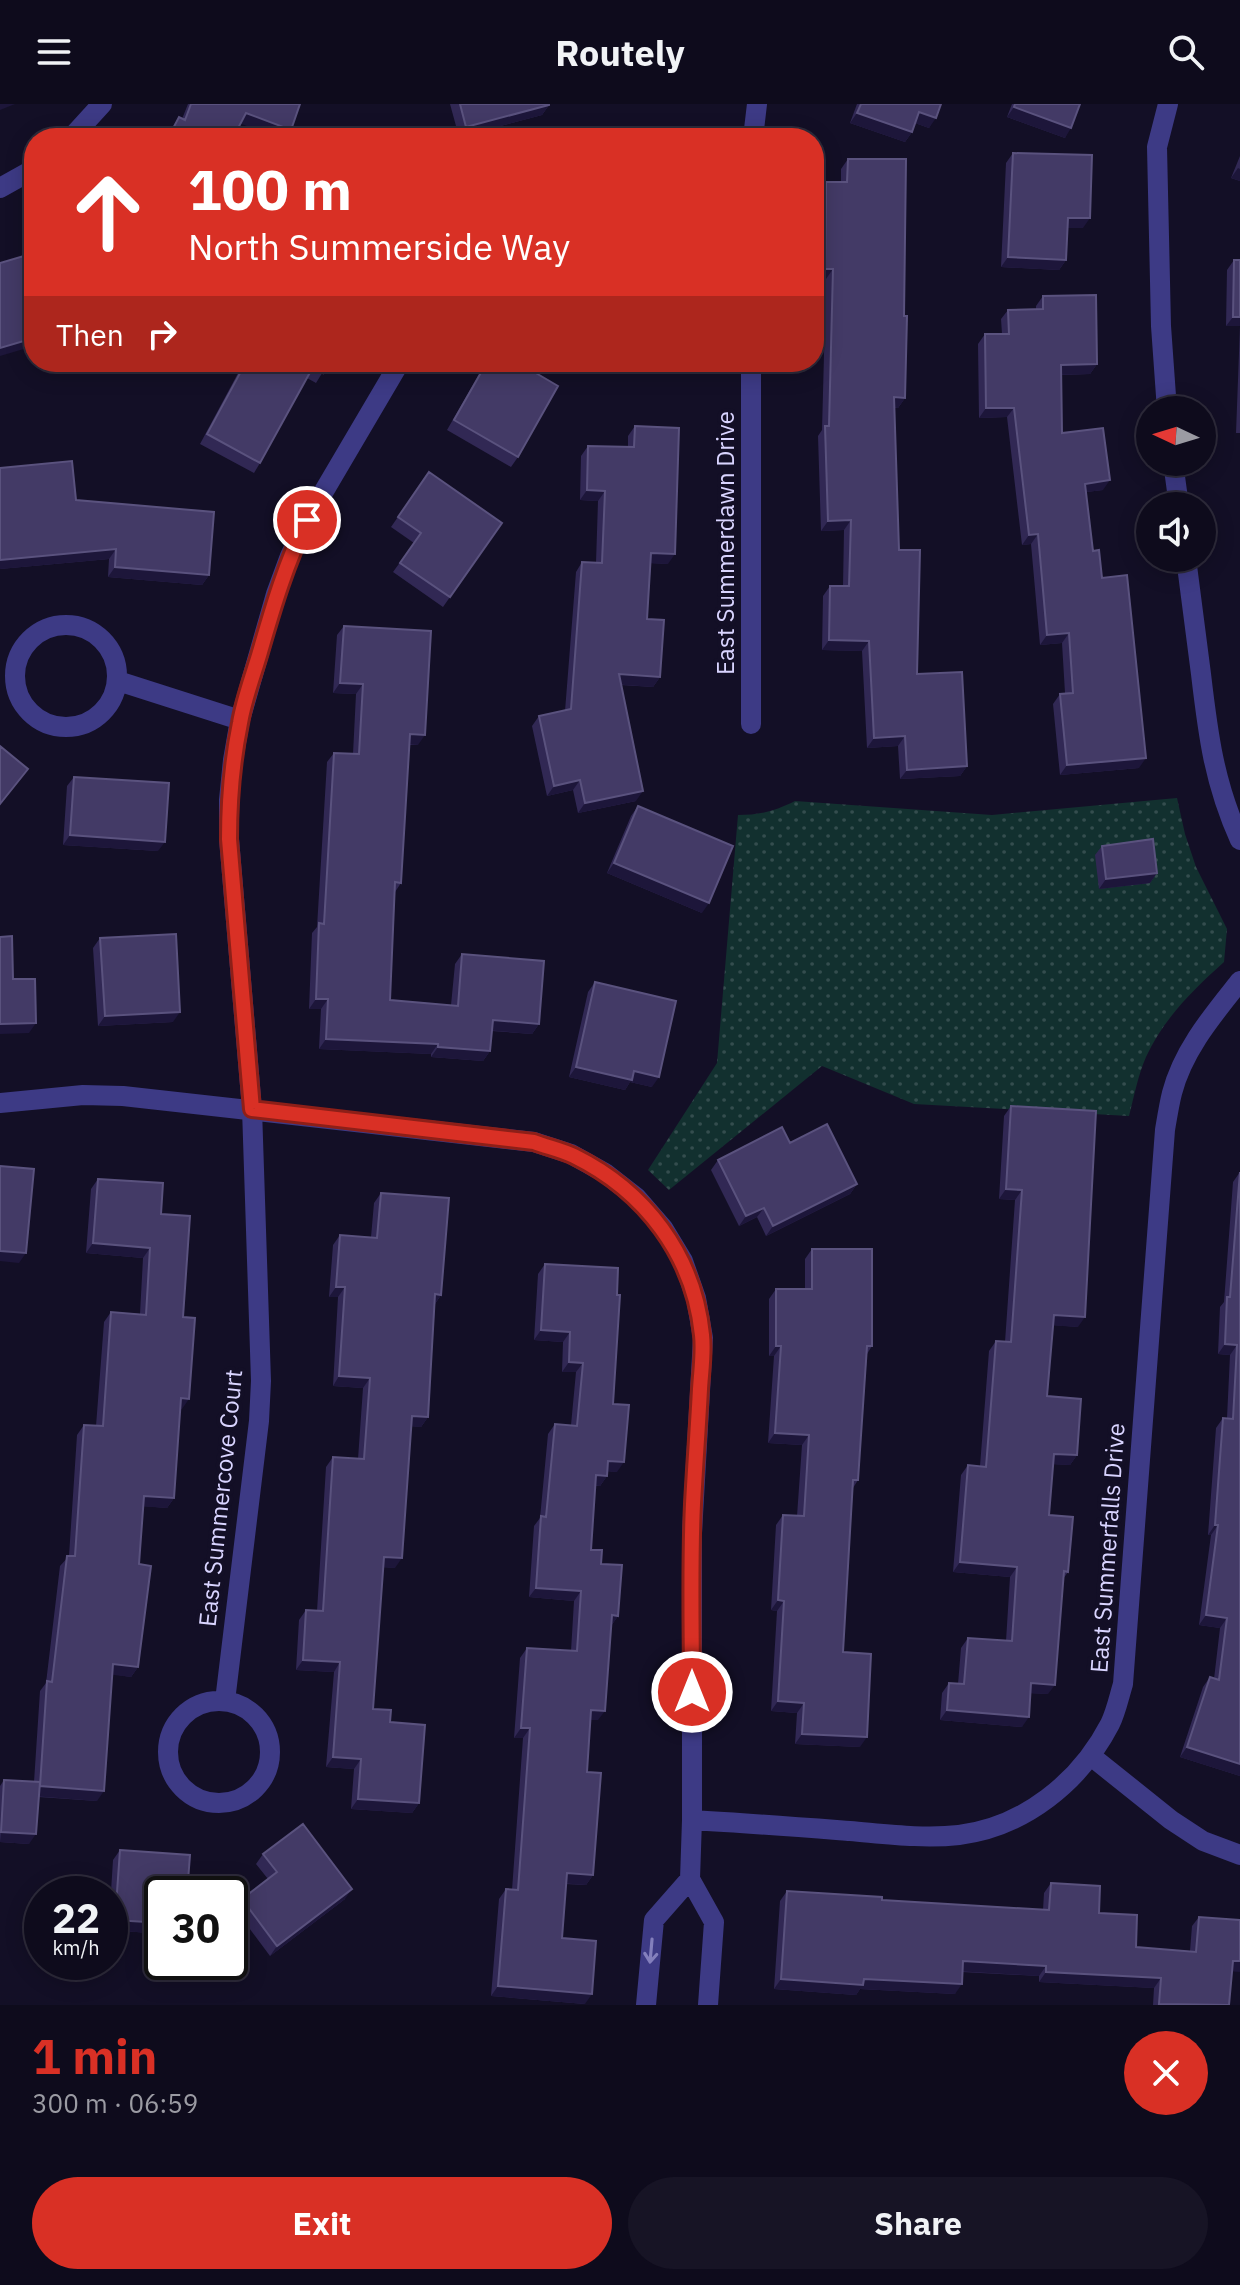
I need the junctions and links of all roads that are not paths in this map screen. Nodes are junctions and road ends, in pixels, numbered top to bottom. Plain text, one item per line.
1 (102, 104) edge
2 (757, 104) edge
3 (1168, 104) edge
4 (80, 128) edge
5 (754, 128) edge
6 (24, 175) edge
7 (0, 188) edge
8 (394, 372) edge
9 (751, 372) edge
10 (1166, 396) edge
11 (1188, 572) edge
12 (118, 681) junction
13 (240, 720) junction
14 (751, 724) dead end
15 (1240, 840) edge
16 (1240, 981) edge
17 (0, 1103) edge
18 (252, 1109) junction
19 (225, 1701) junction
20 (1091, 1756) junction
21 (692, 1820) junction
22 (1240, 1855) edge
23 (690, 1879) junction
24 (646, 2005) edge
25 (708, 2005) edge

1 - 4 street
2 - 5 street
3 - 10 street
6 - 7 street
8 - 13 street, East Summercove Court
9 - 14 street, East Summerdawn Drive
11 - 15 street
12 - 12 street
12 - 13 street
13 - 18 street, East Summercove Court
16 - 20 street, East Summerfalls Drive
17 - 18 street
18 - 19 street, East Summercove Court
18 - 21 street
19 - 19 street
20 - 21 street, East Summerfalls Drive
20 - 22 street
21 - 23 street
23 -> 24 street
23 - 25 street

